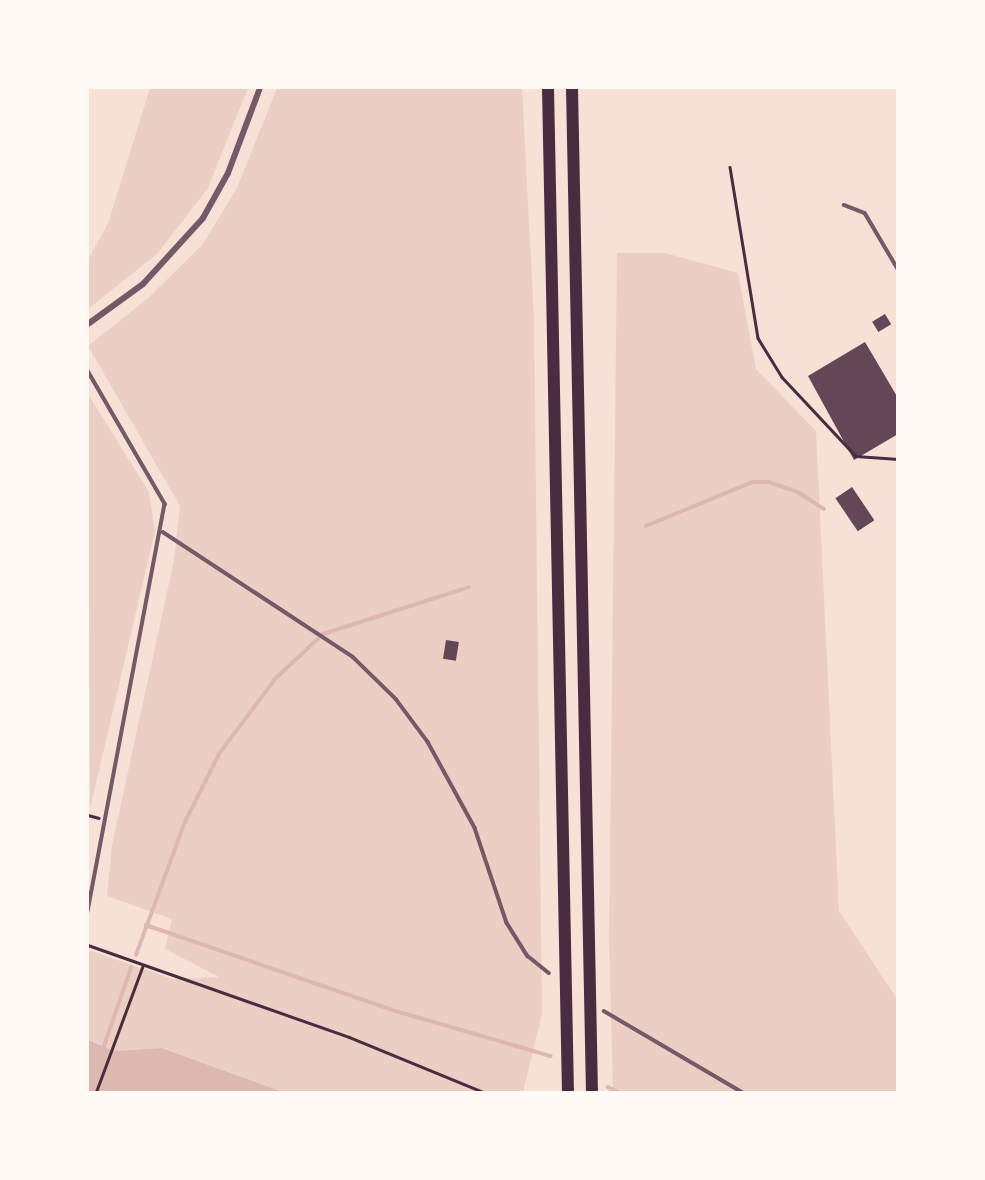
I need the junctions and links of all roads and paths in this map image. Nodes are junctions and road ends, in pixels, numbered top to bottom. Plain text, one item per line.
1 (260, 88) edge
2 (548, 88) edge
3 (572, 88) edge
4 (730, 167) dead end
5 (844, 205) dead end
6 (898, 269) edge
7 (88, 324) edge
8 (88, 371) edge
9 (898, 459) edge
10 (163, 532) junction
11 (88, 912) edge
12 (88, 945) edge
13 (143, 965) junction
14 (549, 973) dead end
15 (604, 1012) dead end
16 (96, 1093) edge
17 (483, 1093) edge
18 (568, 1093) edge
19 (592, 1093) edge
20 (742, 1093) edge

1 - 7 street
2 - 18 highway
3 - 19 highway
4 - 9 path
5 - 6 lane
8 - 10 lane
10 - 11 lane
10 - 14 lane
12 - 13 path
13 - 16 path
13 - 17 path
15 - 20 lane

